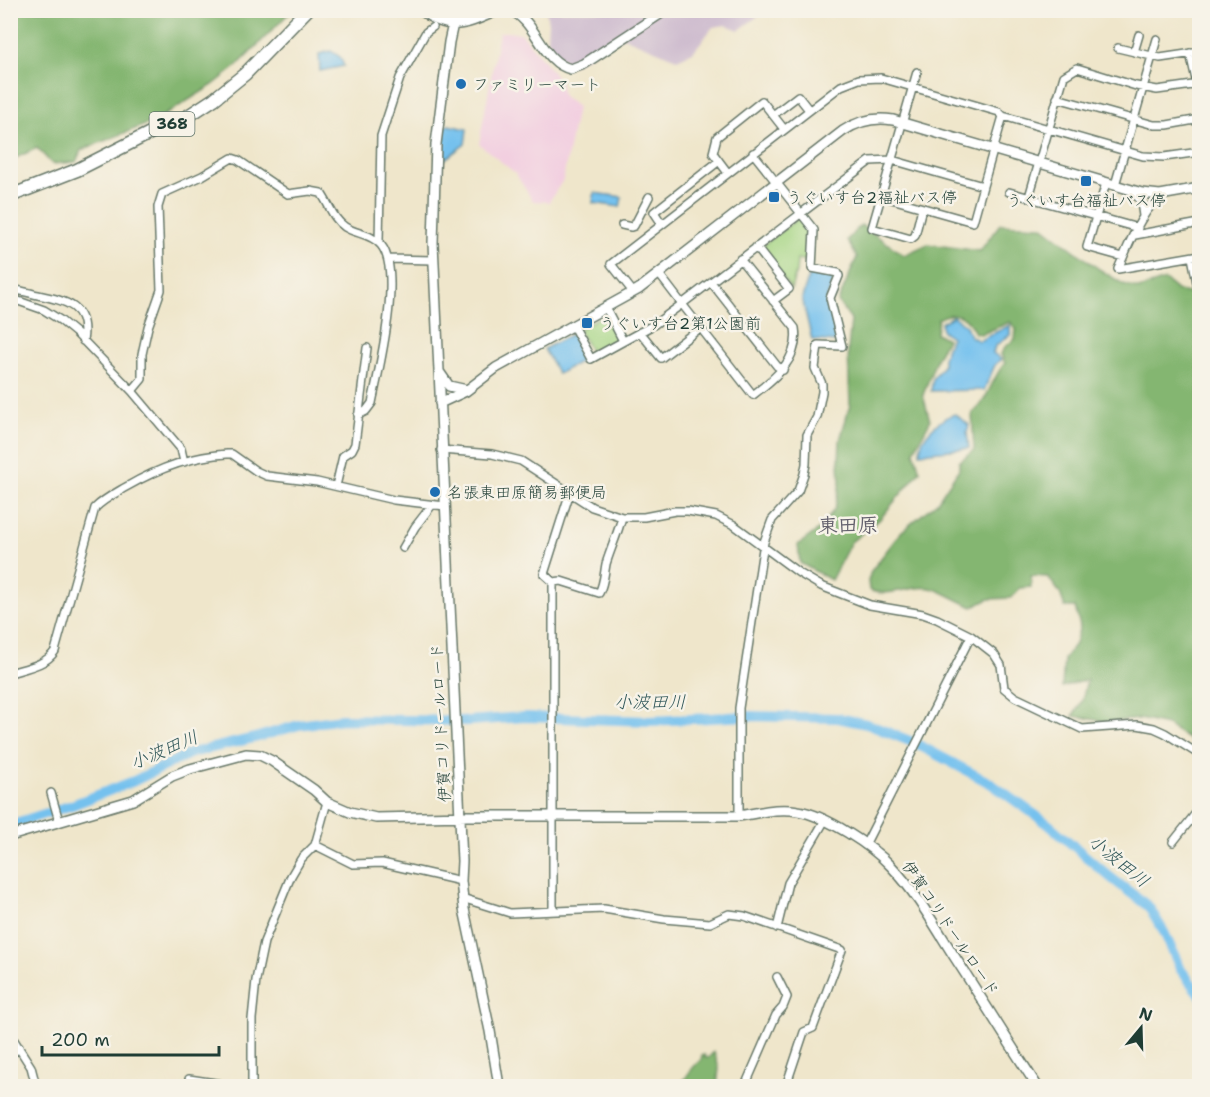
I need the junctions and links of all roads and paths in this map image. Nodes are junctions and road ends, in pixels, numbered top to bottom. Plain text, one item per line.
1 (307, 10) edge
2 (421, 10) edge
3 (456, 10) edge
4 (499, 10) edge
5 (510, 10) edge
6 (666, 10) edge
7 (454, 24) junction
8 (433, 27) dead end
9 (1139, 35) dead end
10 (1157, 39) dead end
11 (1118, 48) dead end
12 (1134, 52) junction
13 (1200, 52) edge
14 (1190, 53) junction
15 (1151, 57) junction
16 (917, 72) dead end
17 (1198, 84) edge
18 (913, 87) junction
19 (1143, 87) junction
20 (1057, 98) junction
21 (1200, 98) edge
22 (809, 110) junction
23 (773, 115) junction
24 (1003, 116) junction
25 (1200, 119) edge
26 (1133, 120) junction
27 (902, 123) junction
28 (784, 129) junction
29 (1048, 129) junction
30 (994, 150) junction
31 (1125, 151) junction
32 (1200, 152) edge
33 (753, 153) junction
34 (892, 160) junction
35 (719, 161) junction
36 (1038, 163) junction
37 (728, 172) junction
38 (777, 183) junction
39 (1110, 184) junction
40 (983, 186) junction
41 (1200, 188) edge
42 (1131, 190) junction
43 (1009, 192) dead end
44 (1167, 194) junction
45 (10, 196) edge
46 (881, 196) junction
47 (1029, 197) junction
48 (922, 208) junction
49 (654, 212) junction
50 (800, 213) junction
51 (1096, 216) junction
52 (1143, 216) junction
53 (1200, 223) edge
54 (662, 224) junction
55 (622, 225) dead end
56 (1136, 232) junction
57 (379, 242) junction
58 (756, 247) junction
59 (1196, 256) edge
60 (1123, 257) junction
61 (388, 259) junction
62 (740, 259) junction
63 (433, 260) junction
64 (659, 274) junction
65 (711, 282) junction
66 (1198, 288) edge
67 (10, 290) edge
68 (633, 292) junction
69 (10, 298) edge
70 (773, 300) junction
71 (682, 304) junction
72 (606, 308) junction
73 (573, 326) junction
74 (700, 328) junction
75 (640, 332) junction
76 (83, 341) junction
77 (623, 341) junction
78 (367, 348) dead end
79 (783, 370) junction
80 (439, 371) junction
81 (470, 388) junction
82 (132, 391) junction
83 (440, 403) junction
84 (358, 415) junction
85 (441, 450) junction
86 (184, 462) junction
87 (336, 486) junction
88 (570, 492) junction
89 (432, 505) junction
90 (445, 507) junction
91 (622, 517) junction
92 (403, 548) dead end
93 (763, 548) junction
94 (553, 582) junction
95 (972, 636) junction
96 (10, 673) edge
97 (1200, 755) edge
98 (51, 793) dead end
99 (327, 802) junction
100 (1200, 808) edge
101 (739, 816) junction
102 (59, 818) junction
103 (460, 818) junction
104 (554, 818) junction
105 (825, 820) junction
106 (10, 836) edge
107 (1173, 842) dead end
108 (315, 845) junction
109 (865, 845) junction
110 (461, 881) junction
111 (462, 898) junction
112 (553, 911) junction
113 (777, 928) junction
114 (777, 977) dead end
115 (10, 1034) edge
116 (19, 1047) junction
117 (10, 1056) edge
118 (189, 1079) dead end
119 (36, 1086) edge
120 (235, 1086) edge
121 (252, 1086) edge
122 (499, 1086) edge
123 (745, 1086) edge
124 (786, 1086) edge
125 (1037, 1086) edge

1 - 45 highway, 368
2 - 7 street
3 - 7 street, 伊賀コリドールロード
4 - 7 street
5 - 6 street
7 - 63 street, 伊賀コリドールロード
8 - 57 street
9 - 12 street
10 - 15 street
11 - 12 street
12 - 15 street
13 - 14 street
14 - 15 street
14 - 17 street
15 - 19 street
16 - 18 street
17 - 19 street
17 - 21 street
18 - 22 street
18 - 24 street
18 - 27 street
19 - 20 street
19 - 26 street
20 - 26 street
20 - 29 street
22 - 23 street
22 - 28 street
23 - 28 street
23 - 35 street
24 - 29 street
24 - 30 street
25 - 26 street
26 - 31 street
27 - 30 street
27 - 34 street
27 - 38 street
28 - 33 street
29 - 31 street
29 - 36 street
30 - 36 street
30 - 40 street
31 - 32 street
31 - 39 street
33 - 37 street
33 - 38 street
34 - 40 street
34 - 46 street
34 - 50 street
35 - 37 street
35 - 49 street
36 - 39 street
36 - 47 street
37 - 54 street
38 - 50 street
38 - 64 street
39 - 42 street
39 - 51 street
40 - 48 street
41 - 44 street
42 - 44 street
42 - 52 street
43 - 47 street
44 - 52 street
46 - 48 street
46 - 48 street
47 - 51 street
49 - 54 street
49 - 55 street
50 - 58 street
50 - 93 street
51 - 56 street
51 - 60 street
52 - 56 street
53 - 56 street
54 - 68 street
56 - 60 street
57 - 61 street
57 - 82 street
58 - 62 street
58 - 70 street
59 - 60 street
59 - 66 street
61 - 63 street
61 - 84 street
62 - 65 street
62 - 70 street
63 - 80 street, 伊賀コリドールロード
64 - 68 street
64 - 71 street
65 - 71 street
65 - 79 street
67 - 76 street
68 - 72 street
69 - 76 street
70 - 79 street
71 - 74 street
71 - 75 street
72 - 73 street
72 - 77 street
73 - 77 street
73 - 81 street
74 - 75 street
74 - 79 street
75 - 77 street
76 - 82 street
78 - 84 street
80 - 81 street
80 - 83 street, 伊賀コリドールロード
81 - 83 street
82 - 86 street
83 - 85 street, 伊賀コリドールロード
84 - 87 street
85 - 88 street
85 - 90 street, 伊賀コリドールロード
86 - 87 street
86 - 96 street
87 - 89 street
88 - 91 street
88 - 94 street
89 - 90 street
89 - 92 street
90 - 103 street, 伊賀コリドールロード
91 - 93 street
91 - 94 street
93 - 95 street
93 - 101 street
94 - 104 street
95 - 97 street
95 - 109 street
98 - 102 street
99 - 102 street
99 - 103 street
99 - 108 street
100 - 107 street
101 - 104 street, 伊賀コリドールロード
101 - 105 street, 伊賀コリドールロード
102 - 106 street
103 - 104 street, 伊賀コリドールロード
103 - 110 street
104 - 112 street
105 - 109 street, 伊賀コリドールロード
105 - 113 street
108 - 110 street
108 - 121 street
109 - 125 street, 伊賀コリドールロード
110 - 111 street
111 - 112 street
111 - 122 street
112 - 113 street
113 - 124 street
114 - 123 street
115 - 116 street
116 - 117 street
116 - 119 street
118 - 120 street

